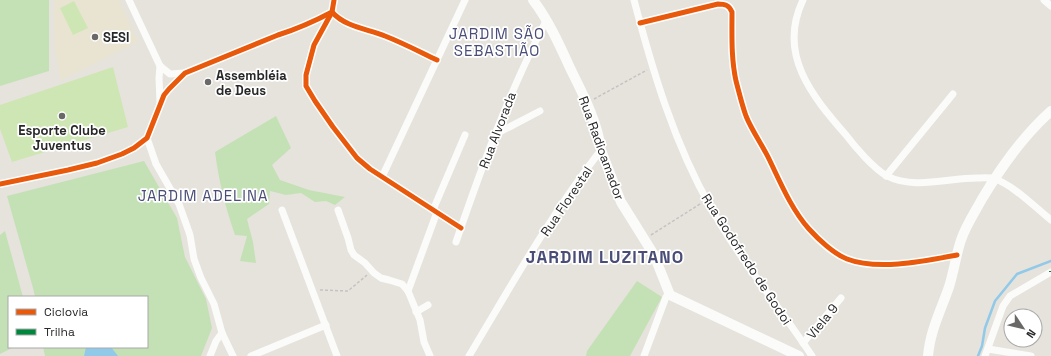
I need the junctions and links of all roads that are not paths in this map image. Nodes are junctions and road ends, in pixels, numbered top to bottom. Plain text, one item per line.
1 (129, 0) edge
2 (334, 0) edge
3 (465, 0) edge
4 (533, 0) edge
5 (634, 0) edge
6 (803, 0) edge
7 (1044, 0) edge
8 (1051, 6) edge
9 (332, 12) junction
10 (546, 20) junction
11 (640, 23) junction
12 (437, 60) junction
13 (160, 66) junction
14 (185, 73) junction
15 (953, 94) dead end
16 (160, 103) junction
17 (540, 111) dead end
18 (1051, 111) edge
19 (465, 135) dead end
20 (494, 135) junction
21 (147, 138) junction
22 (601, 150) junction
23 (886, 176) junction
24 (382, 177) junction
25 (994, 178) junction
26 (0, 184) edge
27 (282, 210) dead end
28 (338, 210) dead end
29 (435, 211) junction
30 (1051, 220) edge
31 (461, 228) junction
32 (456, 242) dead end
33 (957, 255) junction
34 (1051, 272) edge
35 (408, 291) junction
36 (670, 295) junction
37 (841, 298) dead end
38 (428, 305) dead end
39 (416, 312) junction
40 (326, 325) junction
41 (222, 334) junction
42 (798, 336) junction
43 (803, 343) junction
44 (988, 348) junction
45 (795, 354) edge
46 (210, 356) edge
47 (233, 356) edge
48 (251, 356) edge
49 (338, 356) edge
50 (430, 356) edge
51 (469, 356) edge
52 (644, 356) edge
53 (812, 356) edge
54 (928, 356) edge
55 (985, 356) edge
56 (1031, 356) edge

1 - 13 street
2 - 9 street
3 - 12 street
4 - 10 street, Rua Radioamador
5 - 11 street, Rua Godofredo de Godoi
6 - 23 street
7 - 8 street
9 - 12 street
9 - 14 street
9 - 24 street
10 - 20 street, Rua Alvorada
10 - 22 street, Rua Radioamador
11 - 33 street
11 - 42 street, Rua Godofredo de Godoi
12 - 24 street
13 - 14 street
13 - 16 street
14 - 16 street
15 - 23 street
16 - 21 street
17 - 20 street
18 - 25 street
19 - 29 street
20 - 31 street, Rua Alvorada
21 - 26 street
21 - 41 street
22 - 36 street, Rua Radioamador
22 - 51 street, Rua Florestal
23 - 25 street
24 - 29 street
25 - 30 street
25 - 33 street
27 - 40 street
28 - 35 street
29 - 31 street
29 - 35 street
31 - 32 street, Rua Alvorada
33 - 54 street
34 - 44 street
35 - 39 street
36 - 45 street
36 - 52 street
37 - 43 street, Viela 9
38 - 39 street
39 - 50 street
40 - 48 street
40 - 49 street
41 - 46 street
41 - 47 street
42 - 43 street, Rua Godofredo de Godoi
42 - 45 street
43 - 53 street, Rua Godofredo de Godoi
44 - 55 street
44 - 56 street

